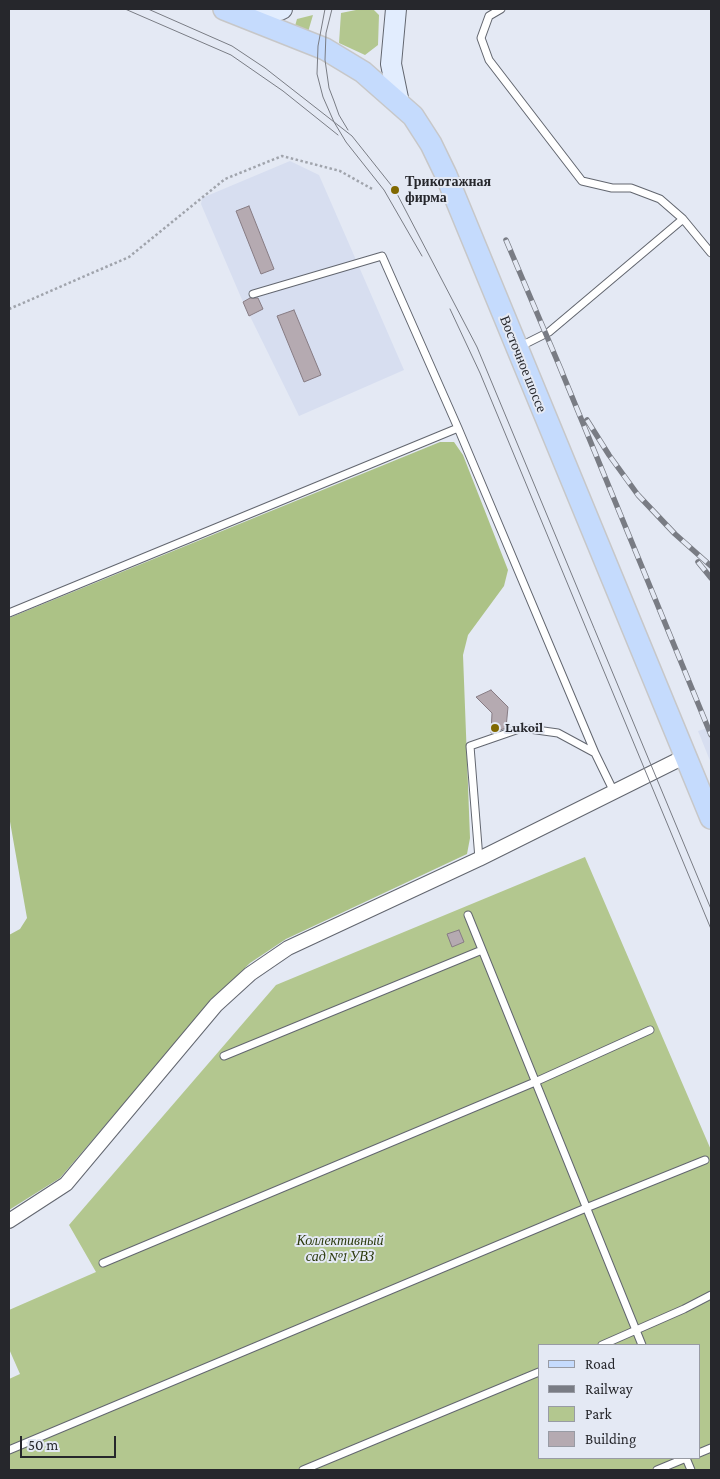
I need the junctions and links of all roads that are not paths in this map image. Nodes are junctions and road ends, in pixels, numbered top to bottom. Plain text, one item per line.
1 (224, 9) edge
2 (282, 9) edge
3 (396, 9) edge
4 (501, 9) edge
5 (248, 18) junction
6 (399, 103) junction
7 (683, 219) junction
8 (711, 253) edge
9 (253, 294) dead end
10 (516, 349) junction
11 (458, 428) junction
12 (9, 613) edge
13 (595, 753) junction
14 (686, 756) junction
15 (614, 792) junction
16 (711, 818) edge
17 (479, 859) junction
18 (468, 915) dead end
19 (482, 950) junction
20 (650, 1030) dead end
21 (224, 1056) dead end
22 (535, 1082) junction
23 (706, 1160) dead end
24 (586, 1208) junction
25 (9, 1221) edge
26 (102, 1262) dead end
27 (711, 1295) edge
28 (636, 1331) junction
29 (604, 1344) edge
30 (642, 1344) edge
31 (538, 1372) edge
32 (9, 1450) edge
33 (684, 1459) edge
34 (303, 1470) edge
35 (657, 1470) edge

1 - 5 main road, Восточное шоссе
2 - 5 main road
3 - 6 main road
4 - 7 lane
5 - 6 main road, Восточное шоссе
6 - 10 main road, Восточное шоссе
7 - 8 lane
7 - 10 lane
9 - 11 lane
10 - 14 main road, Восточное шоссе
11 - 12 lane
11 - 13 lane
13 - 15 lane
13 - 17 lane
14 - 15 street
14 - 16 main road, Восточное шоссе
15 - 17 street
17 - 25 street
18 - 19 lane
19 - 21 lane
19 - 22 lane
20 - 22 lane
22 - 24 lane
22 - 26 lane
23 - 24 lane
24 - 28 lane
24 - 32 lane
27 - 28 lane
28 - 29 lane
28 - 30 lane
31 - 34 lane
33 - 35 lane

